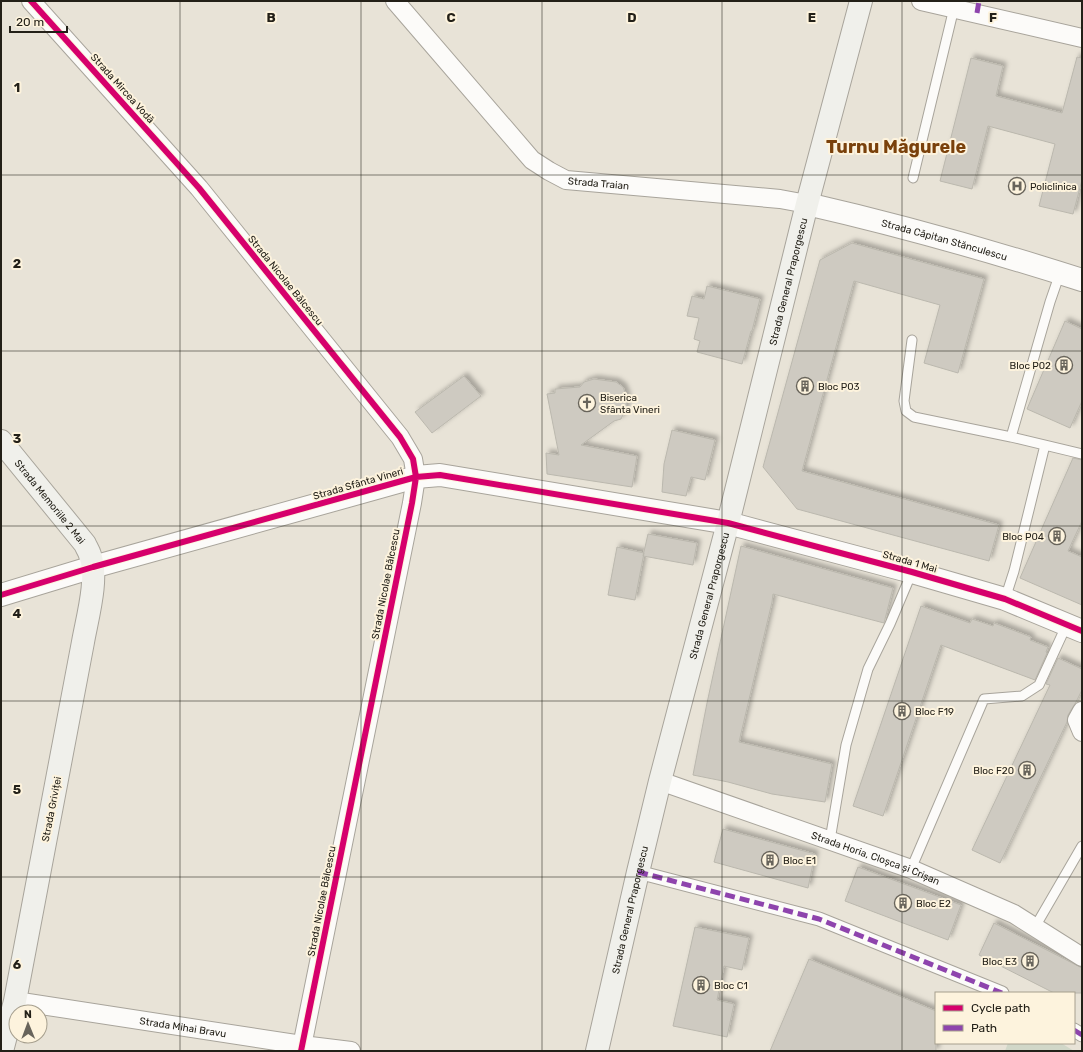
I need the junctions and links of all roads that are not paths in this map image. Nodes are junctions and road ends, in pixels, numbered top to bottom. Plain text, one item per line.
1 (32, 1) edge
2 (395, 1) edge
3 (861, 1) edge
4 (921, 1) edge
5 (978, 7) edge
6 (954, 8) junction
7 (1082, 38) edge
8 (913, 178) dead end
9 (199, 188) joint
10 (806, 204) junction
11 (1060, 273) junction
12 (1082, 280) edge
13 (912, 340) dead end
14 (1011, 437) junction
15 (1, 441) edge
16 (1045, 445) junction
17 (1082, 454) edge
18 (416, 477) junction
19 (728, 523) junction
20 (93, 567) junction
21 (912, 572) junction
22 (1, 595) edge
23 (1005, 599) junction
24 (1075, 627) edge
25 (1082, 711) edge
26 (1082, 732) edge
27 (660, 781) junction
28 (830, 840) junction
29 (1082, 846) edge
30 (911, 869) junction
31 (638, 872) junction
32 (1034, 927) junction
33 (1082, 956) edge
34 (1000, 992) edge
35 (15, 1001) junction
36 (302, 1048) edge
37 (2, 1051) edge
38 (351, 1051) edge
39 (597, 1051) edge

1 - 9 street, Strada Mircea Vodă
2 - 10 street, Strada Traian
3 - 10 main road, Strada General Praporgescu
4 - 6 street
5 - 6 street
5 - 7 street
6 - 8 lane
9 - 18 street, Strada Nicolae Bălcescu
10 - 11 street, Strada Căpitan Stănculescu
10 - 19 main road, Strada General Praporgescu
11 - 12 street, Strada Căpitan Stănculescu
11 - 14 lane
13 - 14 lane
14 - 16 lane
15 - 20 main road, Strada Memoriile 2 Mai
16 - 17 lane
16 - 23 lane
18 - 19 street, Strada Sfânta Vineri
18 - 20 street, Strada Sfânta Vineri
18 - 36 street, Strada Nicolae Bălcescu
19 - 21 street, Strada 1 Mai
19 - 27 main road, Strada General Praporgescu
20 - 22 street, Strada Sfânta Vineri
20 - 35 main road, Strada Griviței
21 - 23 street, Strada 1 Mai
21 - 28 lane
23 - 24 street, Strada 1 Mai
24 - 30 lane
25 - 26 street
27 - 28 street, Strada Horia, Cloșca și Crișan
27 - 31 main road, Strada General Praporgescu
28 - 30 street, Strada Horia, Cloșca și Crișan
29 - 32 lane
30 - 32 street, Strada Horia, Cloșca și Crișan
31 - 34 street
31 - 39 main road, Strada General Praporgescu
32 - 33 street, Strada Horia, Cloșca și Crișan
35 - 36 street, Strada Mihai Bravu
35 - 37 main road, Strada Griviței
36 - 38 street, Strada Mihai Bravu

